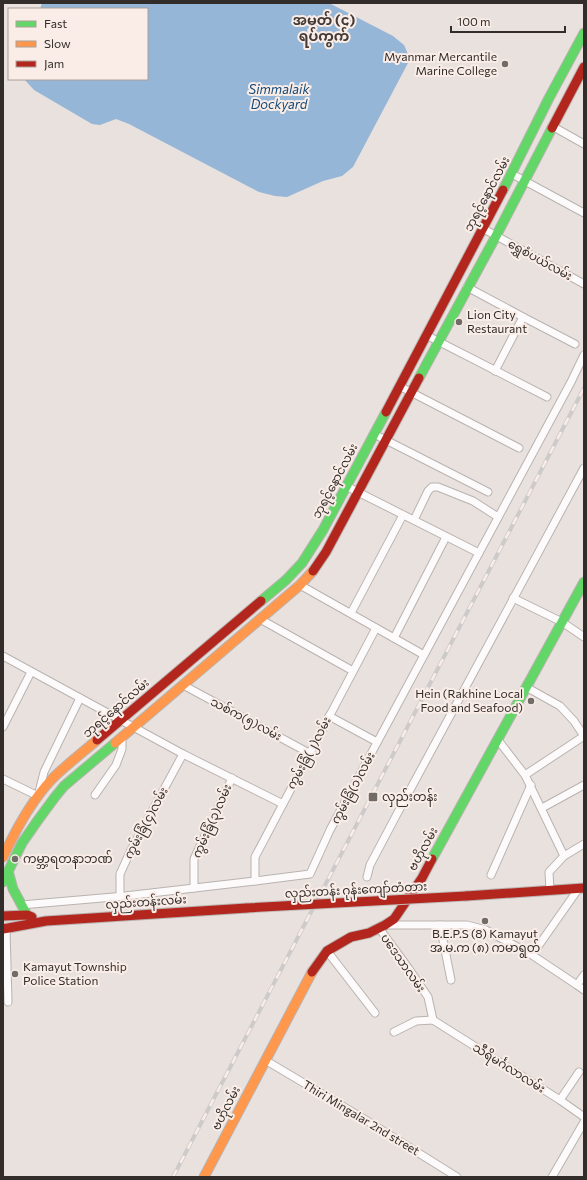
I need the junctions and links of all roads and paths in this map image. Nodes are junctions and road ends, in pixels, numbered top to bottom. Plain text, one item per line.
1 (584, 33) edge
2 (584, 67) edge
3 (581, 80) edge
4 (552, 126) junction
5 (527, 144) junction
6 (584, 144) edge
7 (541, 150) junction
8 (512, 174) junction
9 (524, 181) junction
10 (584, 213) edge
11 (482, 228) junction
12 (496, 236) junction
13 (584, 284) edge
14 (467, 287) junction
15 (523, 317) junction
16 (426, 335) junction
17 (438, 342) junction
18 (575, 344) dead end
19 (584, 356) edge
20 (495, 371) junction
21 (399, 386) junction
22 (412, 393) junction
23 (547, 397) dead end
24 (374, 434) junction
25 (385, 440) junction
26 (519, 448) dead end
27 (584, 468) edge
28 (346, 486) junction
29 (358, 492) junction
30 (488, 492) dead end
31 (404, 515) junction
32 (498, 517) junction
33 (414, 520) junction
34 (446, 537) junction
35 (479, 553) junction
36 (584, 582) edge
37 (300, 584) junction
38 (514, 598) junction
39 (256, 605) junction
40 (351, 613) junction
41 (262, 617) junction
42 (562, 622) junction
43 (376, 628) junction
44 (584, 637) edge
45 (394, 638) junction
46 (211, 643) junction
47 (220, 653) junction
48 (424, 655) junction
49 (3, 656) edge
50 (353, 671) junction
51 (31, 672) junction
52 (168, 679) junction
53 (180, 687) junction
54 (526, 687) junction
55 (80, 698) junction
56 (329, 716) junction
57 (120, 720) junction
58 (134, 726) junction
59 (3, 727) edge
60 (584, 736) edge
61 (122, 737) junction
62 (498, 740) junction
63 (377, 742) junction
64 (309, 753) junction
65 (183, 754) junction
66 (525, 776) junction
67 (232, 778) junction
68 (3, 779) edge
69 (531, 785) junction
70 (584, 785) edge
71 (95, 795) dead end
72 (38, 796) junction
73 (282, 804) junction
74 (542, 808) junction
75 (584, 844) edge
76 (564, 856) junction
77 (3, 858) edge
78 (8, 871) junction
79 (491, 874) dead end
80 (367, 877) dead end
81 (255, 881) junction
82 (3, 882) edge
83 (194, 888) junction
84 (581, 888) edge
85 (550, 890) junction
86 (120, 896) junction
87 (21, 905) junction
88 (247, 908) joint
89 (27, 915) junction
90 (3, 916) edge
91 (46, 921) junction
92 (440, 925) junction
93 (382, 927) junction
94 (5, 929) edge
95 (327, 951) junction
96 (532, 955) junction
97 (584, 975) edge
98 (451, 980) dead end
99 (578, 985) junction
100 (584, 990) edge
101 (8, 1002) dead end
102 (375, 1013) dead end
103 (433, 1020) junction
104 (394, 1032) dead end
105 (265, 1060) junction
106 (579, 1072) dead end
107 (560, 1100) junction
108 (584, 1117) edge
109 (584, 1122) edge
110 (204, 1177) edge
111 (457, 1177) edge
112 (552, 1177) edge

1 - 5 main road, ဘုရင့်နောင်လမ်း
2 - 3 main road
3 - 4 main road
4 - 6 street
4 - 7 main road
5 - 7 street
5 - 8 main road, ဘုရင့်နောင်လမ်း
7 - 9 main road
8 - 9 street
8 - 11 main road, ဘုရင့်နောင်လမ်း
9 - 10 street
9 - 12 main road
11 - 12 street, ရွှေစံပယ်လမ်း
11 - 16 main road, ဘုရင့်နောင်လမ်း
12 - 13 street, ရွှေစံပယ်လမ်း
12 - 14 main road
14 - 15 street
14 - 17 main road
15 - 18 street
15 - 20 street
16 - 17 street
16 - 21 main road, ဘုရင့်နောင်လမ်း
17 - 20 street
17 - 22 main road
19 - 32 street, ကွမ်းခြံ(၁)လမ်း
20 - 23 street
21 - 22 street
21 - 24 main road, ဘုရင့်နောင်လမ်း
22 - 25 main road
22 - 26 street
24 - 25 street
24 - 28 main road, ဘုရင့်နောင်လမ်း
25 - 29 main road
25 - 30 street
27 - 38 street
28 - 29 street
28 - 39 main road, ဘုရင့်နောင်လမ်း
29 - 31 street
29 - 37 main road
31 - 33 street
31 - 40 street
32 - 33 street
32 - 35 street, ကွမ်းခြံ(၁)လမ်း
33 - 34 street
34 - 35 street
34 - 45 street
35 - 48 street, ကွမ်းခြံ(၁)လမ်း
36 - 42 main road, ဗဟိုလမ်း
37 - 40 street
37 - 41 main road
38 - 42 street
38 - 80 street
39 - 41 main road
39 - 46 main road, ဘုရင့်နောင်လမ်း
40 - 43 street
41 - 47 main road
41 - 50 street
42 - 44 street
42 - 54 main road, ဗဟိုလမ်း
43 - 45 street
43 - 50 street, ကွမ်းခြံ(၂)လမ်း
45 - 48 street
46 - 47 main road
46 - 52 main road, ဘုရင့်နောင်လမ်း
47 - 53 main road
48 - 63 street, ကွမ်းခြံ(၁)လမ်း
49 - 51 street
50 - 56 street, ကွမ်းခြံ(၂)လမ်း
51 - 55 street
51 - 59 street
52 - 53 main road
52 - 57 main road, ဘုရင့်နောင်လမ်း
53 - 58 main road
53 - 64 street, သစ်က(၅)လမ်း
54 - 60 street
54 - 62 main road, ဗဟိုလမ်း
55 - 57 street
55 - 72 street
56 - 63 street
56 - 64 street, ကွမ်းခြံ(၂)လမ်း
57 - 58 street
57 - 72 main road, ဘုရင့်နောင်လမ်း
58 - 61 main road
58 - 65 street
60 - 66 street
61 - 71 street
61 - 78 main road
62 - 66 street
62 - 93 main road, ဗဟိုလမ်း
63 - 81 street, ကွမ်းခြံ(၁)လမ်း
64 - 73 street, ကွမ်းခြံ(၂)လမ်း
65 - 67 street
65 - 86 street, ကွမ်းခြံ(၄)လမ်း
66 - 69 street
67 - 73 street
67 - 83 street, ကွမ်းခြံ(၃)လမ်း
68 - 72 street
69 - 74 street
69 - 79 street
70 - 74 street
72 - 77 main road, ဘုရင့်နောင်လမ်း
73 - 81 street, ကွမ်းခြံ(၂)လမ်း
74 - 76 street
75 - 76 street
76 - 85 street
78 - 82 main road
78 - 87 main road
81 - 83 street
83 - 86 street
84 - 85 main road, လှည်းတန်း ဂုန်းကျော်တံတား
84 - 96 street
85 - 88 main road, လှည်းတန်း ဂုန်းကျော်တံတား, bridge
86 - 87 street
87 - 89 main road
88 - 91 main road, လှည်းတန်းလမ်း
89 - 90 main road, လှည်းတန်းလမ်း
89 - 91 main road, လှည်းတန်းလမ်း
91 - 94 main road, လှည်းတန်းလမ်း
92 - 93 street
92 - 96 street
92 - 98 street
93 - 95 main road, ဗဟိုလမ်း
93 - 103 street, ပဒေသာလမ်း
94 - 101 street
95 - 102 street
95 - 105 main road, ဗဟိုလမ်း
96 - 99 street
97 - 99 street
99 - 100 street
103 - 104 street
103 - 107 street, သီရိမင်္ဂလာလမ်း
105 - 110 main road, ဗဟိုလမ်း
105 - 111 street, Thiri Mingalar 2nd street
106 - 107 street
107 - 108 street, သီရိမင်္ဂလာလမ်း
109 - 112 street

